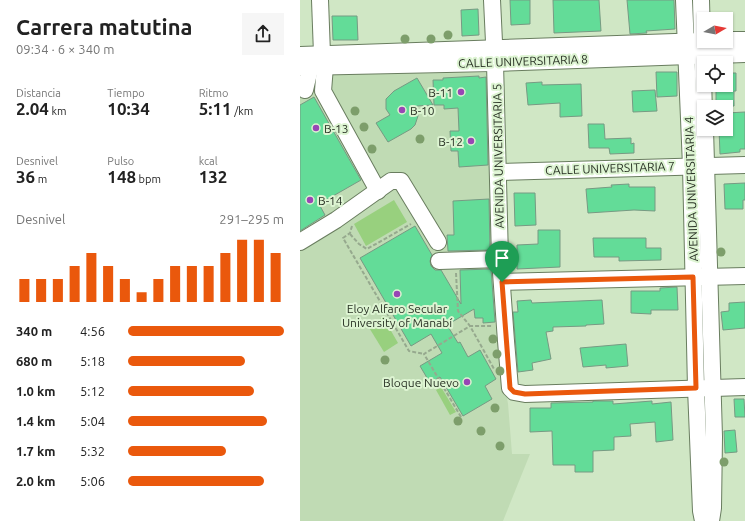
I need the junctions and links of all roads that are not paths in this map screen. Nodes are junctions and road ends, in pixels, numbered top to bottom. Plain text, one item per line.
1 (320, 0) edge
2 (492, 0) edge
3 (684, 0) edge
4 (701, 0) edge
5 (701, 12) edge
6 (733, 40) edge
7 (745, 40) edge
8 (697, 47) edge
9 (702, 48) edge
10 (713, 48) edge
11 (685, 49) junction
12 (745, 54) edge
13 (495, 55) junction
14 (312, 61) edge
15 (302, 91) edge
16 (323, 91) junction
17 (704, 100) edge
18 (704, 136) edge
19 (745, 165) edge
20 (698, 166) junction
21 (498, 172) junction
22 (378, 191) junction
23 (300, 242) edge
24 (438, 242) dead end
25 (500, 259) junction
26 (439, 261) dead end
27 (745, 276) edge
28 (693, 277) junction
29 (710, 277) junction
30 (502, 282) junction
31 (745, 387) edge
32 (696, 388) junction
33 (713, 388) junction
34 (704, 521) edge
35 (711, 521) edge

1 - 14 street
2 - 13 street, AVENIDA UNIVERSITARIA 5
3 - 11 street, AVENIDA UNIVERSITARIA 4
4 - 5 street, AVENIDA UNIVERSITARIA 4
6 - 7 street
8 - 11 street, CALLE UNIVERSITARIA 8
9 - 17 street, AVENIDA UNIVERSITARIA 4
10 - 12 street, CALLE UNIVERSITARIA 8
11 - 13 street, CALLE UNIVERSITARIA 8
11 - 20 street, AVENIDA UNIVERSITARIA 4
13 - 14 street, CALLE UNIVERSITARIA 8
13 - 21 street, AVENIDA UNIVERSITARIA 5
14 - 15 street
14 - 16 street
15 - 16 street
16 - 22 street
18 - 20 street, AVENIDA UNIVERSITARIA 4
19 - 20 street, CALLE UNIVERSITARIA 7
20 - 21 street, CALLE UNIVERSITARIA 7
20 - 28 street, AVENIDA UNIVERSITARIA 4
20 - 29 street, AVENIDA UNIVERSITARIA 4
21 - 25 street, AVENIDA UNIVERSITARIA 5
22 - 23 street
22 - 24 street
25 - 26 street
25 - 30 street, AVENIDA UNIVERSITARIA 5
27 - 29 street
28 - 29 street
28 - 30 street
28 - 32 street, AVENIDA UNIVERSITARIA 4
29 - 33 street, AVENIDA UNIVERSITARIA 4
30 - 32 street, AVENIDA UNIVERSITARIA 5
31 - 33 street
32 - 33 street
32 - 34 street, AVENIDA UNIVERSITARIA 4
33 - 35 street, AVENIDA UNIVERSITARIA 4

